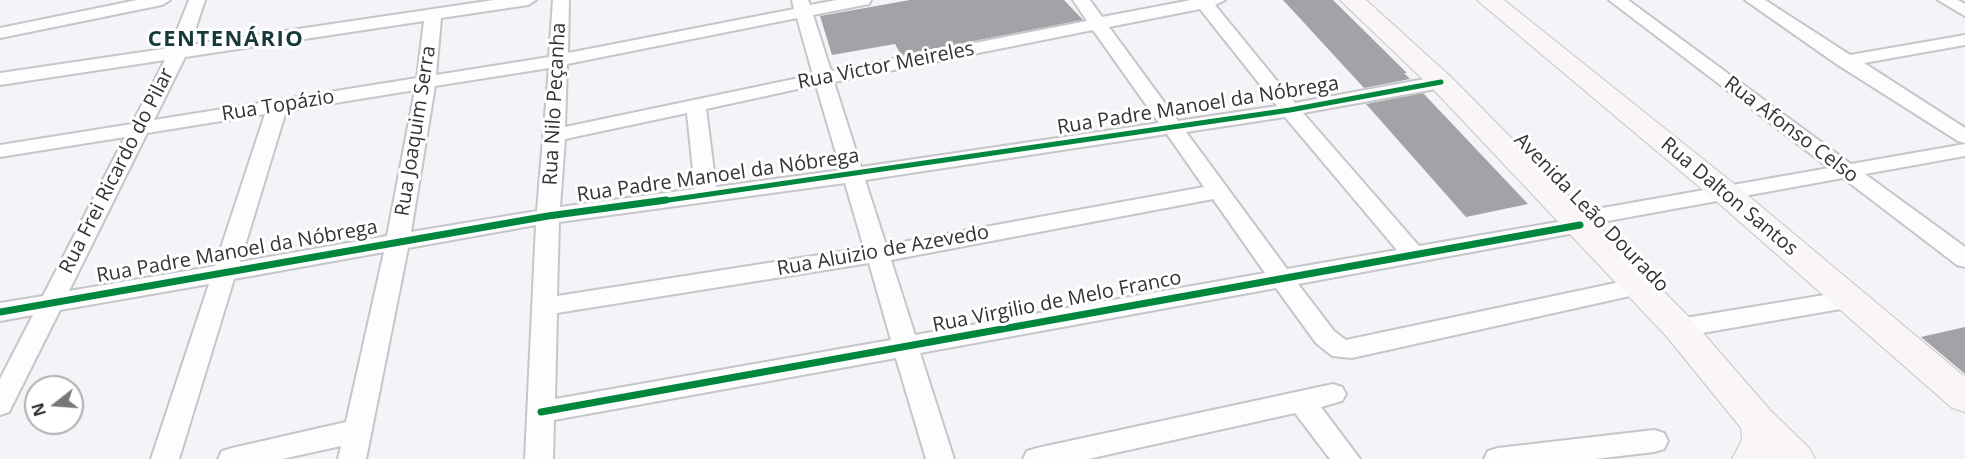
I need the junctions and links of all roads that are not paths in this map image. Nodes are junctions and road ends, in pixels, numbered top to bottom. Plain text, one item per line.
1 (162, 0) edge
2 (197, 0) edge
3 (528, 0) edge
4 (561, 0) edge
5 (863, 0) edge
6 (1081, 0) edge
7 (1352, 0) edge
8 (1489, 0) edge
9 (1617, 0) edge
10 (1753, 0) edge
11 (1946, 0) edge
12 (1211, 1) edge
13 (802, 6) edge
14 (74, 9) edge
15 (1965, 11) edge
16 (433, 15) junction
17 (1099, 24) junction
18 (0, 33) edge
19 (1965, 40) edge
20 (178, 52) junction
21 (1845, 60) junction
22 (556, 61) junction
23 (824, 78) junction
24 (0, 79) edge
25 (426, 81) junction
26 (1441, 82) junction
27 (278, 105) junction
28 (696, 107) junction
29 (1290, 110) junction
30 (1174, 127) junction
31 (139, 129) junction
32 (555, 135) junction
33 (1965, 137) edge
34 (1965, 150) edge
35 (0, 151) edge
36 (1846, 171) junction
37 (853, 175) junction
38 (1220, 191) junction
39 (706, 194) junction
40 (1727, 194) junction
41 (548, 216) junction
42 (1577, 223) junction
43 (398, 241) junction
44 (879, 254) junction
45 (1413, 254) junction
46 (1965, 259) edge
47 (226, 270) junction
48 (1280, 277) junction
49 (1639, 286) junction
50 (1849, 300) junction
51 (50, 302) junction
52 (545, 306) junction
53 (0, 312) edge
54 (1679, 328) junction
55 (907, 347) junction
56 (1333, 394) dead end
57 (1965, 398) edge
58 (1301, 401) junction
59 (0, 405) edge
60 (541, 412) junction
61 (1758, 421) junction
62 (357, 431) junction
63 (1653, 441) dead end
64 (165, 459) edge
65 (232, 459) edge
66 (352, 459) edge
67 (540, 459) edge
68 (940, 459) edge
69 (1037, 459) edge
70 (1346, 459) edge
71 (1498, 459) edge
72 (1752, 459) edge
73 (1795, 459) edge

1 - 14 street
2 - 20 street, Rua Frei Ricardo do Pilar
3 - 16 street
4 - 22 street, Rua Nilo Peçanha
5 - 13 street, Rua Topázio
6 - 17 street
7 - 26 main road, Avenida Leão Dourado
8 - 40 main road, Rua Dalton Santos
9 - 36 street, Rua Afonso Celso
10 - 21 street
11 - 15 street
12 - 17 street, Rua Victor Meireles
12 - 29 street
13 - 22 street, Rua Topázio
13 - 23 street
14 - 18 street
16 - 20 street
16 - 25 street, Rua Joaquim Serra
17 - 23 street, Rua Victor Meireles
17 - 30 street
19 - 21 street
20 - 24 street
20 - 31 street, Rua Frei Ricardo do Pilar
21 - 33 street
22 - 25 street, Rua Topázio
22 - 32 street, Rua Nilo Peçanha
23 - 28 street, Rua Victor Meireles
23 - 37 street
25 - 27 street, Rua Topázio
25 - 43 street, Rua Joaquim Serra
26 - 29 street, Rua Padre Manoel da Nóbrega
26 - 42 main road, Avenida Leão Dourado
27 - 31 street, Rua Topázio
27 - 47 street
28 - 32 street, Rua Victor Meireles
28 - 39 street
29 - 30 street, Rua Padre Manoel da Nóbrega
29 - 45 street
30 - 37 street, Rua Padre Manoel da Nóbrega
30 - 38 street
31 - 35 street, Rua Topázio
31 - 51 street, Rua Frei Ricardo do Pilar
32 - 41 street, Rua Nilo Peçanha
34 - 36 street, Rua Virgilio de Melo Franco
36 - 40 street, Rua Virgilio de Melo Franco
36 - 46 street, Rua Afonso Celso
37 - 39 street, Rua Padre Manoel da Nóbrega
37 - 44 street
38 - 44 street, Rua Aluizio de Azevedo
38 - 48 street
39 - 41 street, Rua Padre Manoel da Nóbrega
40 - 42 street, Rua Virgilio de Melo Franco
40 - 50 main road, Rua Dalton Santos
41 - 43 street, Rua Padre Manoel da Nóbrega
41 - 52 street, Rua Nilo Peçanha
42 - 45 street, Rua Virgilio de Melo Franco
42 - 49 main road, Avenida Leão Dourado
43 - 47 street, Rua Padre Manoel da Nóbrega
43 - 62 street, Rua Joaquim Serra
44 - 52 street, Rua Aluizio de Azevedo
44 - 55 street
45 - 48 street, Rua Virgilio de Melo Franco
47 - 51 street, Rua Padre Manoel da Nóbrega
47 - 64 street
48 - 49 street
48 - 55 street, Rua Virgilio de Melo Franco
49 - 54 main road, Avenida Leão Dourado
50 - 54 street
50 - 57 main road, Rua Dalton Santos
51 - 53 street, Rua Padre Manoel da Nóbrega
51 - 59 street, Rua Frei Ricardo do Pilar
52 - 60 street, Rua Nilo Peçanha
54 - 61 main road, Avenida Leão Dourado
55 - 60 street, Rua Virgilio de Melo Franco
55 - 68 street
56 - 58 street
58 - 69 street
58 - 70 street
60 - 67 street, Rua Nilo Peçanha
61 - 72 main road
61 - 73 main road, Avenida Leão Dourado
62 - 65 street
62 - 66 street, Rua Joaquim Serra
63 - 71 street

